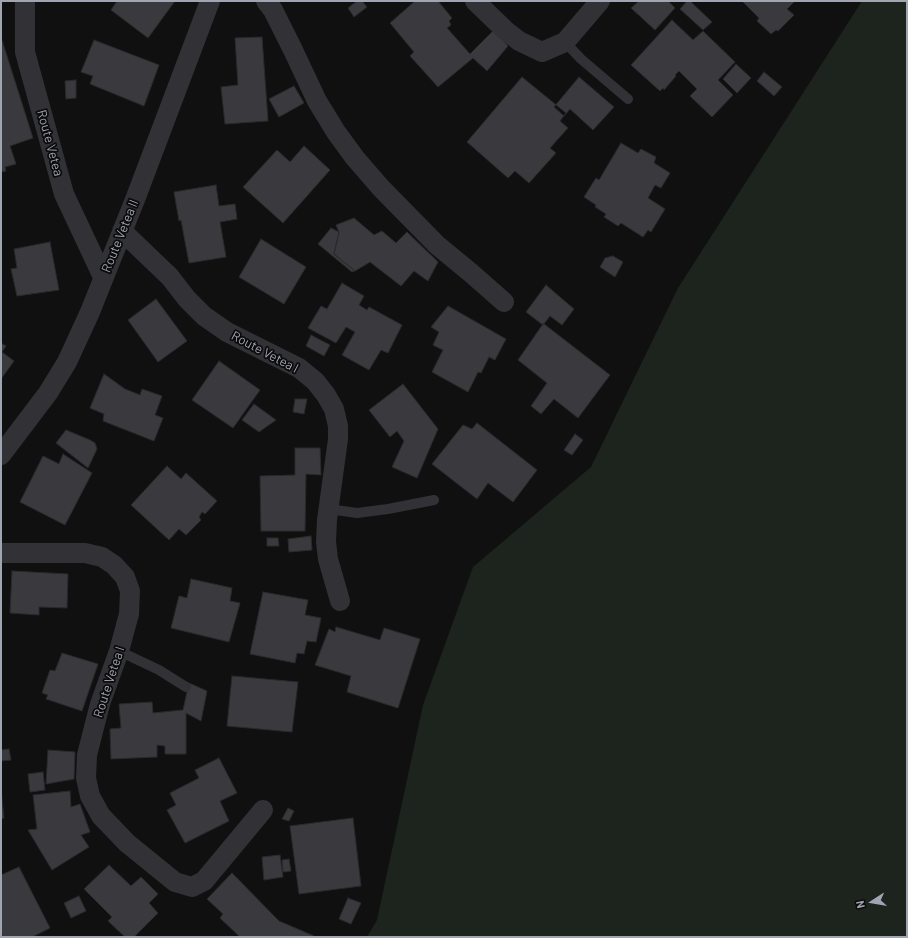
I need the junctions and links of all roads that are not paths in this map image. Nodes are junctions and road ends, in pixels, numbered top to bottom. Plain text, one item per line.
1 (25, 1) edge
2 (210, 1) edge
3 (266, 1) edge
4 (476, 1) edge
5 (600, 1) edge
6 (565, 42) junction
7 (628, 99) dead end
8 (122, 231) junction
9 (103, 277) junction
10 (504, 302) dead end
11 (1, 455) edge
12 (434, 500) dead end
13 (328, 509) junction
14 (1, 553) edge
15 (340, 601) dead end
16 (119, 651) junction
17 (186, 687) dead end
18 (263, 810) dead end

1 - 9 street, Route Vetea
2 - 8 street, Route Vetea II
3 - 10 street
4 - 6 street
5 - 6 street
6 - 7 lane
8 - 9 street, Route Vetea II
8 - 13 street, Route Vetea I
9 - 11 street, Route Vetea II
12 - 13 lane
13 - 15 street, Route Vetea I
14 - 16 street, Route Vetea I
16 - 17 lane
16 - 18 street, Route Vetea I

